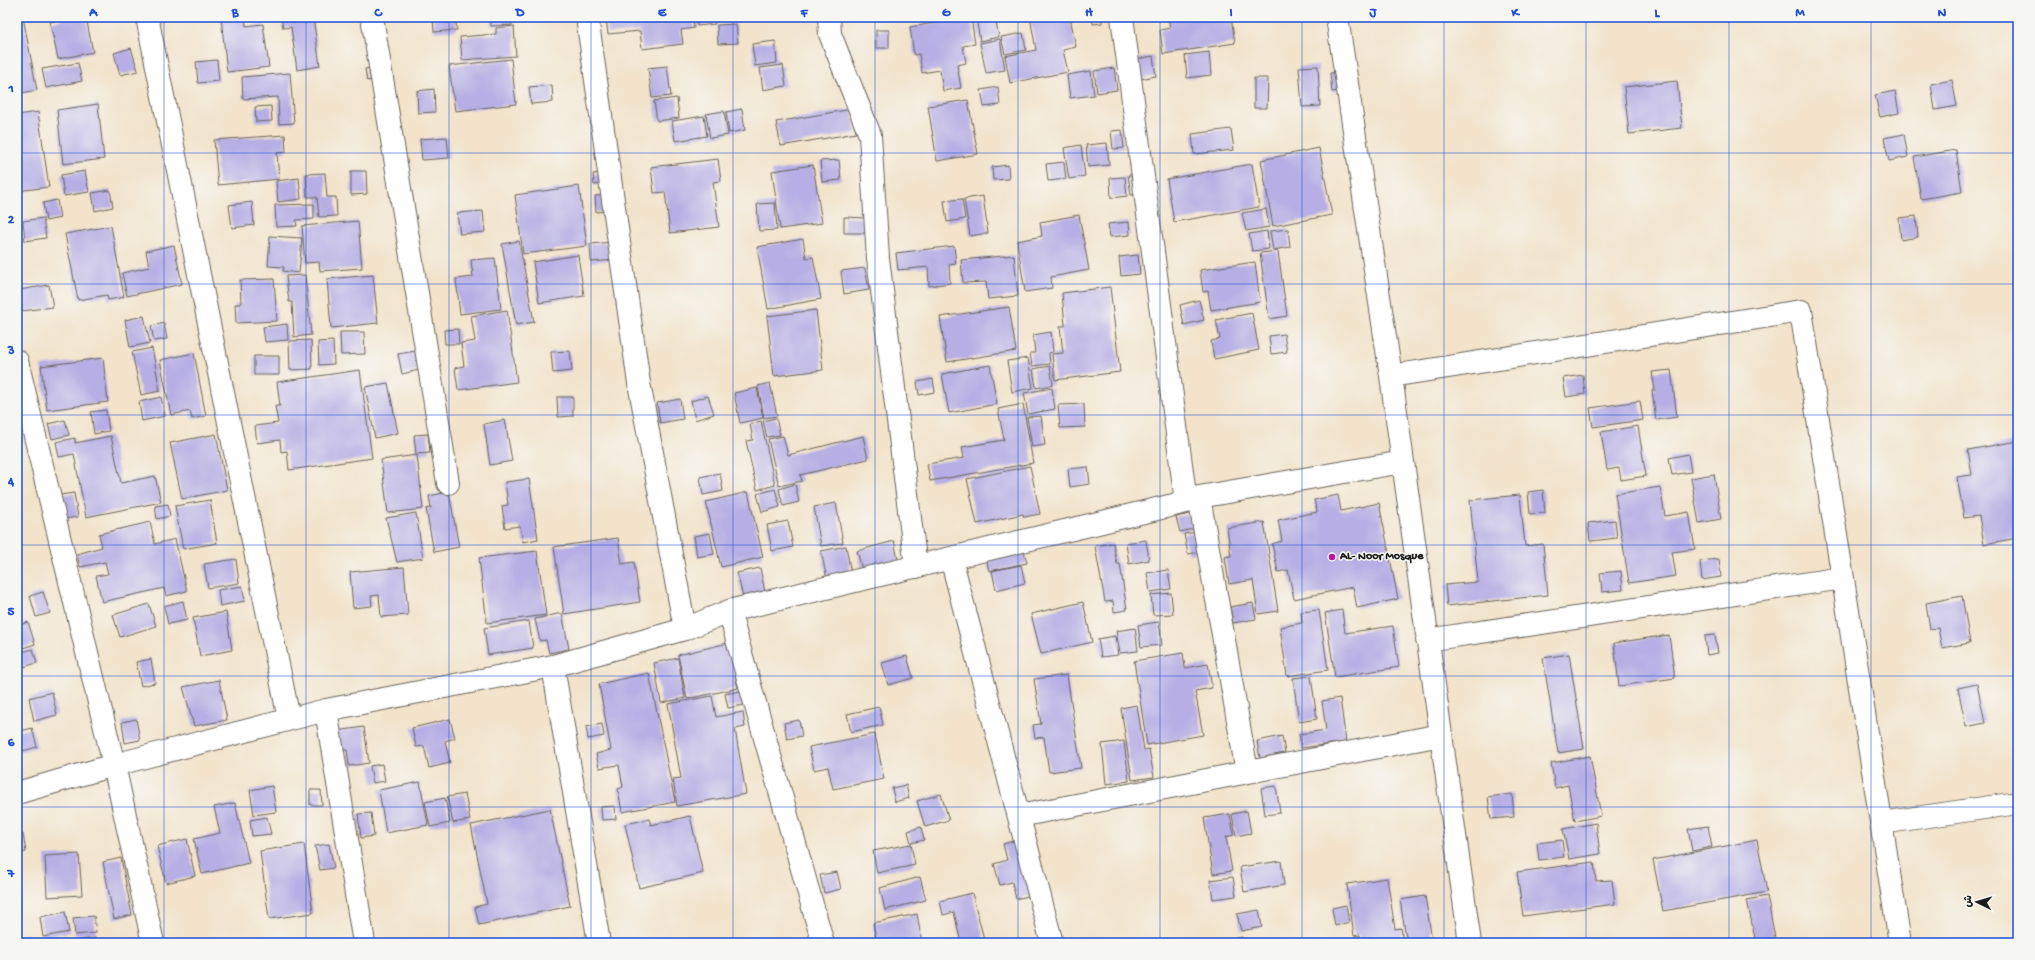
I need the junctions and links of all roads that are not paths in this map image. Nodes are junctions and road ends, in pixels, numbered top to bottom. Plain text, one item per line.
1 (147, 17) edge
2 (372, 17) edge
3 (587, 17) edge
4 (829, 17) edge
5 (1122, 17) edge
6 (1337, 17) edge
7 (17, 361) edge
8 (1391, 376) junction
9 (1403, 462) junction
10 (448, 483) dead end
11 (1193, 499) junction
12 (951, 558) junction
13 (916, 567) junction
14 (1843, 578) junction
15 (730, 611) junction
16 (684, 629) junction
17 (1428, 640) junction
18 (553, 666) junction
19 (326, 710) junction
20 (289, 719) junction
21 (1441, 735) junction
22 (114, 765) junction
23 (1248, 772) junction
24 (17, 793) edge
25 (2018, 803) edge
26 (1019, 816) junction
27 (1881, 823) junction
28 (153, 943) edge
29 (364, 943) edge
30 (599, 943) edge
31 (823, 943) edge
32 (1052, 943) edge
33 (1470, 943) edge
34 (1900, 943) edge

1 - 20 street
2 - 10 street
3 - 16 street
4 - 13 street
5 - 11 street
6 - 8 street
7 - 22 street
8 - 9 street
8 - 14 street
9 - 11 street
9 - 17 street
11 - 12 street
11 - 23 street
12 - 13 street
12 - 26 street
13 - 15 street
14 - 17 street
14 - 27 street
15 - 16 street
15 - 31 street
16 - 18 street
17 - 21 street
18 - 19 street
18 - 30 street
19 - 20 street
19 - 29 street
20 - 22 street
21 - 23 street
21 - 33 street
22 - 24 street
22 - 28 street
23 - 26 street
25 - 27 street
26 - 32 street
27 - 34 street

